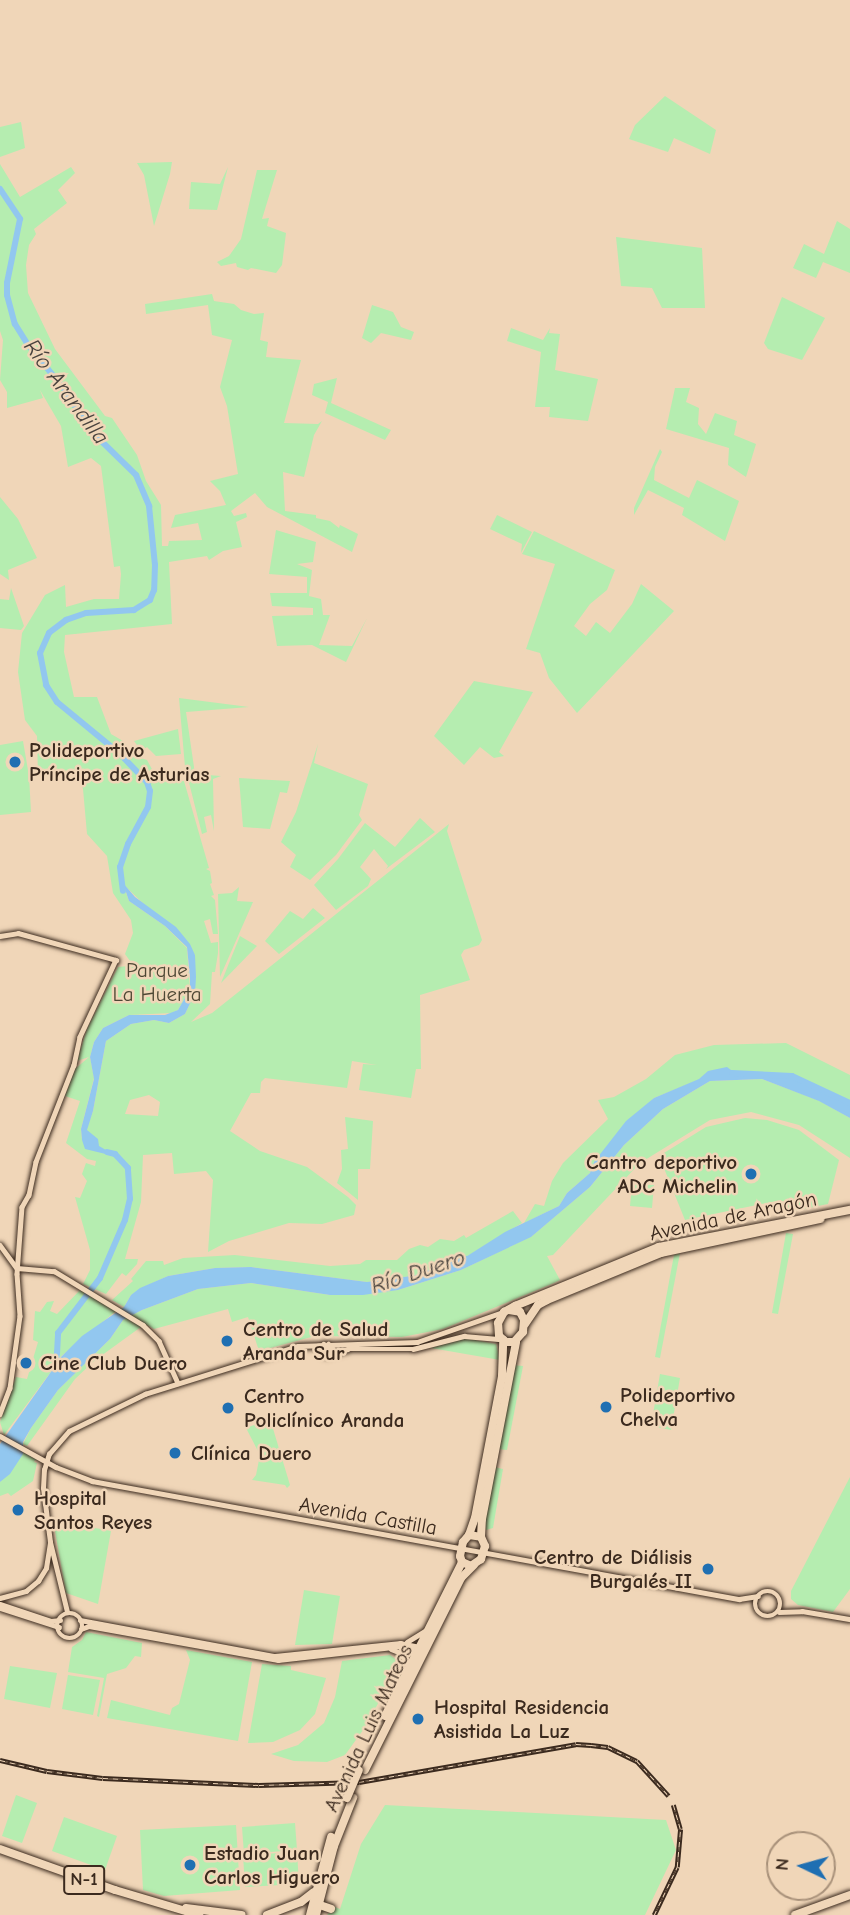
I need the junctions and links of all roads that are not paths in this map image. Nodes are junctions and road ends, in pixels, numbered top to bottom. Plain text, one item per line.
1 (0, 936) edge
2 (850, 1211) edge
3 (0, 1245) edge
4 (17, 1268) junction
5 (506, 1311) junction
6 (525, 1324) junction
7 (502, 1341) junction
8 (516, 1342) junction
9 (326, 1343) junction
10 (303, 1345) junction
11 (320, 1352) junction
12 (331, 1353) junction
13 (176, 1383) junction
14 (0, 1414) edge
15 (0, 1436) edge
16 (46, 1461) junction
17 (469, 1535) junction
18 (481, 1537) junction
19 (50, 1542) junction
20 (461, 1548) junction
21 (484, 1553) junction
22 (462, 1562) junction
23 (474, 1565) junction
24 (758, 1596) junction
25 (0, 1598) edge
26 (740, 1599) junction
27 (780, 1601) junction
28 (0, 1606) edge
29 (755, 1609) junction
30 (802, 1611) junction
31 (67, 1612) junction
32 (776, 1614) junction
33 (850, 1619) edge
34 (60, 1620) junction
35 (80, 1620) junction
36 (431, 1624) junction
37 (60, 1627) junction
38 (81, 1629) junction
39 (400, 1643) junction
40 (390, 1648) junction
41 (421, 1648) junction
42 (409, 1667) junction
43 (362, 1770) junction
44 (0, 1849) edge
45 (319, 1890) junction
46 (850, 1895) edge
47 (301, 1902) junction
48 (316, 1903) junction
49 (174, 1906) junction
50 (334, 1912) edge
51 (799, 1913) edge
52 (199, 1915) edge
53 (212, 1915) edge
54 (242, 1915) edge
55 (267, 1915) edge
56 (310, 1915) edge
57 (316, 1915) edge

1 - 4 street
2 - 5 highway, Avenida de Aragón
2 - 6 highway, Avenida de Aragón
3 - 4 street
4 - 13 street
4 - 14 street
5 - 6 highway
5 - 7 highway
5 - 9 street
6 - 8 highway
7 - 8 highway
7 - 12 street
7 - 17 highway
8 - 18 highway
9 - 10 street
9 - 11 street
9 - 12 street
10 - 11 street
10 - 13 street
11 - 12 street
13 - 16 street
15 - 16 street, Avenida Castilla
16 - 19 street
16 - 20 street, Avenida Castilla
17 - 18 highway
17 - 20 highway
18 - 21 highway
19 - 25 street
19 - 31 street
20 - 21 street, Avenida Castilla
20 - 22 highway
21 - 23 highway, Avenida Luis Mateos
21 - 26 street, Avenida Castilla
22 - 23 highway
22 - 36 highway, Avenida Luis Mateos
23 - 41 highway, Avenida Luis Mateos
24 - 26 street, Avenida Castilla
24 - 27 street
24 - 29 street
26 - 29 street, Avenida Castilla
27 - 30 street
27 - 32 street
28 - 34 street
28 - 37 street
29 - 32 street
30 - 32 street
30 - 33 street
31 - 34 street
31 - 35 street
34 - 37 street
35 - 38 street
35 - 39 street
36 - 39 street
36 - 41 highway, Avenida Luis Mateos
37 - 38 street
38 - 40 street
39 - 41 street
40 - 41 street
40 - 42 street
41 - 42 highway, Avenida Luis Mateos
41 - 43 highway, Avenida Luis Mateos
42 - 43 highway, Avenida Luis Mateos
43 - 45 highway, Avenida Luis Mateos, bridge
44 - 49 highway, N-1
45 - 47 highway
45 - 48 highway, Avenida Luis Mateos
45 - 50 highway
46 - 51 highway
47 - 48 highway
47 - 55 highway
48 - 50 highway
48 - 56 highway, Avenida Luis Mateos
48 - 57 highway, Avenida Luis Mateos
49 - 52 highway, N-1
49 - 53 highway, N-1
49 - 54 highway, N-1

